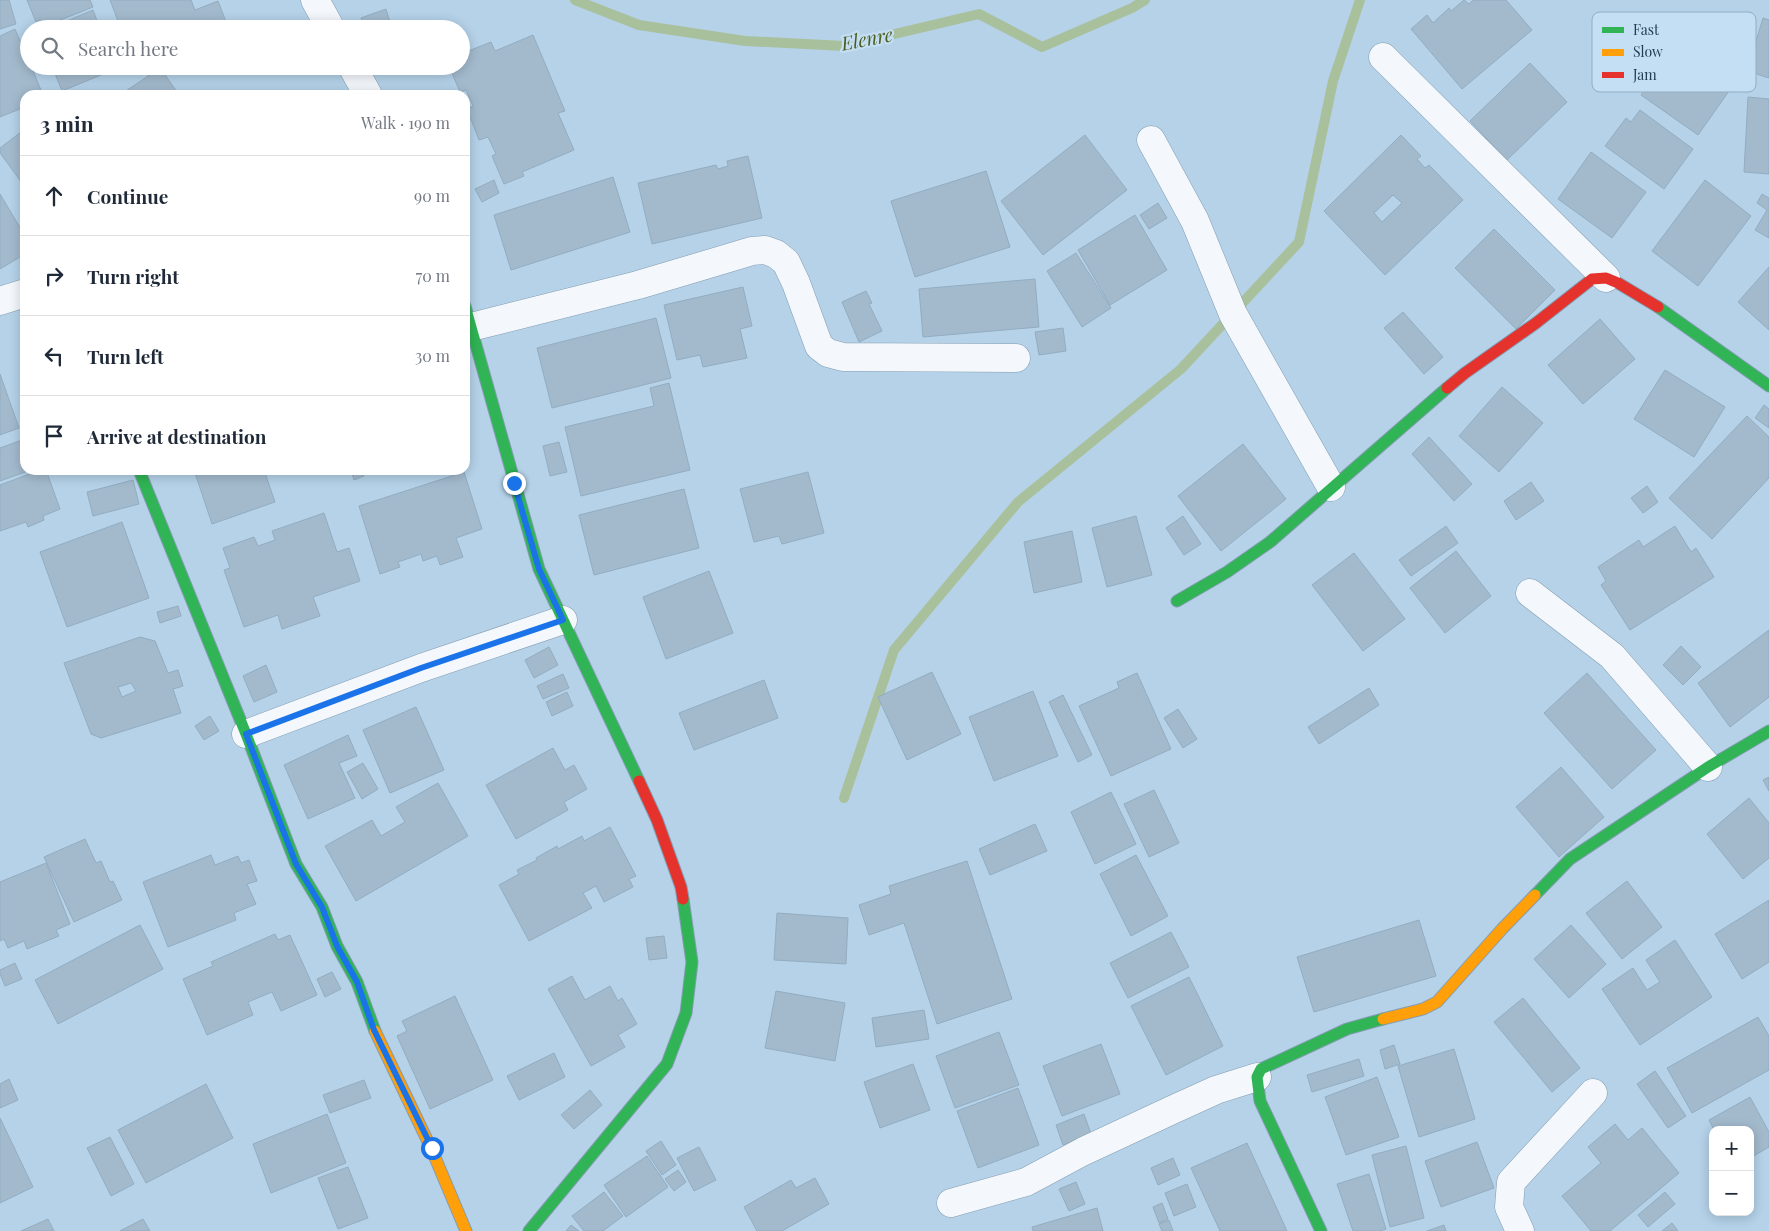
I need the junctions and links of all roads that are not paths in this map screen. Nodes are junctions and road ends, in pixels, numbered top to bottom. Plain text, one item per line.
1 (315, 0) edge
2 (326, 20) edge
3 (1383, 57) dead end
4 (357, 75) edge
5 (365, 90) edge
6 (1151, 140) dead end
7 (1606, 278) junction
8 (20, 295) edge
9 (0, 301) edge
10 (470, 316) edge
11 (470, 323) edge
12 (1016, 358) dead end
13 (1769, 386) edge
14 (141, 475) edge
15 (1331, 487) junction
16 (1530, 593) dead end
17 (1177, 601) dead end
18 (563, 620) junction
19 (1769, 731) edge
20 (246, 734) junction
21 (1708, 767) junction
22 (1257, 1077) junction
23 (1593, 1094) dead end
24 (951, 1204) dead end
25 (466, 1231) edge
26 (529, 1231) edge
27 (1321, 1231) edge
28 (1520, 1231) edge

1 - 2 street
3 - 7 street
4 - 5 street
6 - 15 street
7 - 13 street
7 - 15 street
8 - 9 street
10 - 12 street
11 - 18 street
14 - 20 street
15 - 17 street
16 - 21 street
18 - 20 street
18 - 26 street
19 - 21 street
20 - 25 street
21 - 22 street
22 - 24 street
22 - 27 street
23 - 28 street

